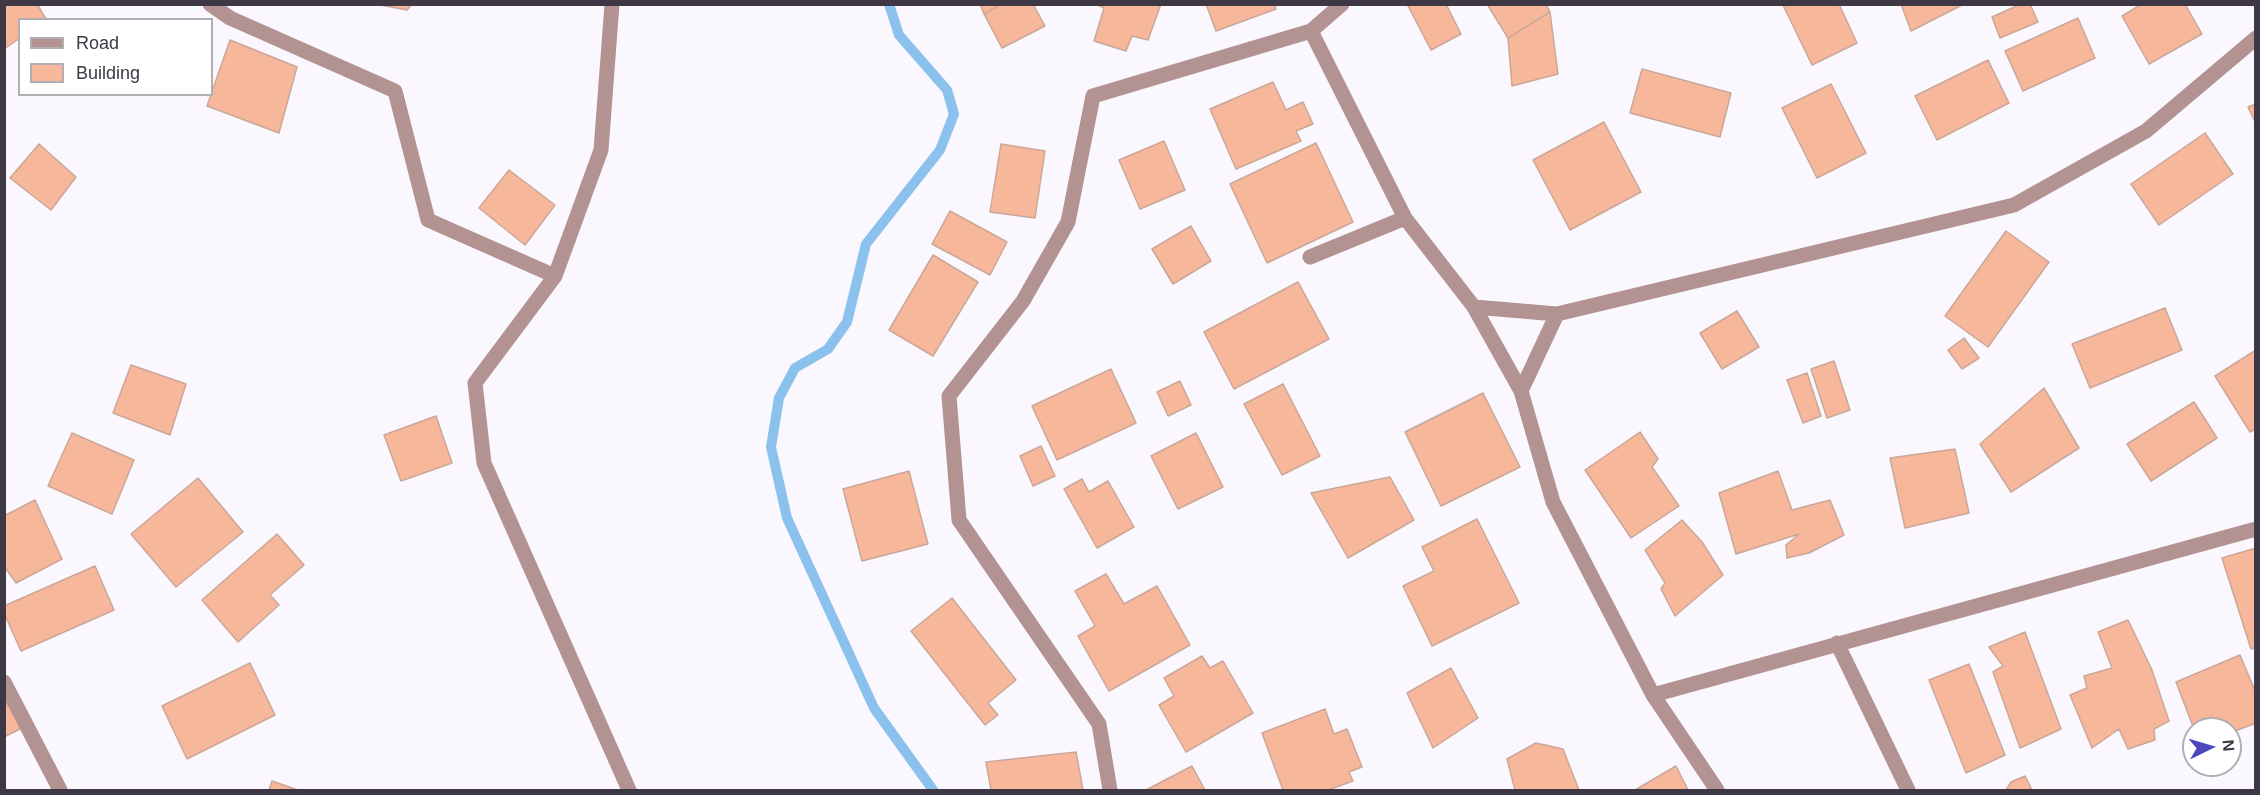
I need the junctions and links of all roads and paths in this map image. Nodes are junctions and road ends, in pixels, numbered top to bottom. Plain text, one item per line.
1 (210, 4) edge
2 (612, 4) edge
3 (1342, 4) edge
4 (1311, 31) junction
5 (2256, 38) edge
6 (1405, 218) junction
7 (1310, 257) dead end
8 (555, 276) junction
9 (1474, 307) junction
10 (1557, 314) junction
11 (1521, 391) junction
12 (2256, 529) edge
13 (1837, 643) junction
14 (4, 682) edge
15 (1653, 695) junction
16 (60, 790) edge
17 (629, 790) edge
18 (1110, 790) edge
19 (1717, 790) edge
20 (1908, 790) edge

1 - 8 street
2 - 8 street
3 - 4 street
4 - 6 street
4 - 18 street
5 - 10 street
6 - 7 street
6 - 9 street
8 - 17 street
9 - 10 street
9 - 11 street
10 - 11 street
11 - 15 street
12 - 13 street
13 - 15 street
13 - 20 street
14 - 16 street
15 - 19 street

